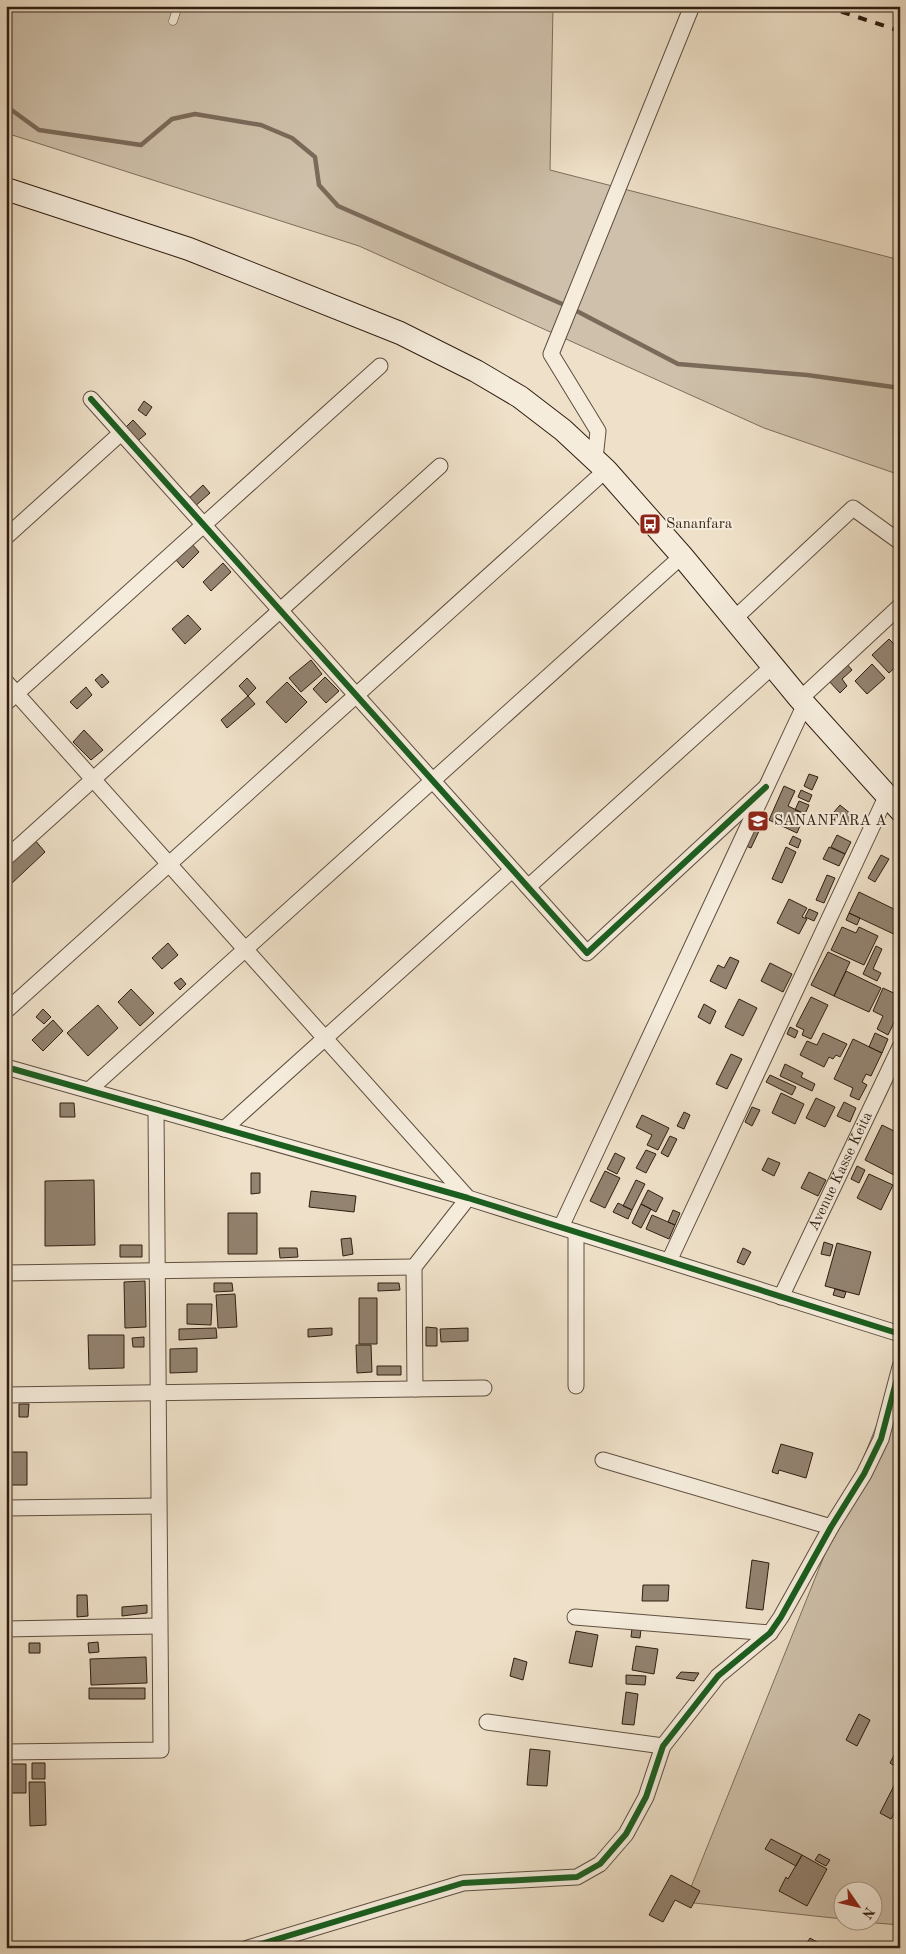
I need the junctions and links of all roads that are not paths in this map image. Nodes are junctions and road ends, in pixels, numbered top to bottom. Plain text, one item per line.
1 (178, 6) edge
2 (692, 6) edge
3 (173, 21) dead end
4 (6, 189) edge
5 (380, 366) dead end
6 (90, 399) dead end
7 (121, 433) junction
8 (600, 465) junction
9 (440, 466) dead end
10 (203, 525) junction
11 (6, 537) edge
12 (900, 542) edge
13 (682, 556) junction
14 (900, 606) edge
15 (280, 611) junction
16 (734, 619) junction
17 (773, 666) junction
18 (6, 682) edge
19 (356, 696) junction
20 (11, 698) edge
21 (802, 702) junction
22 (93, 779) junction
23 (432, 781) junction
24 (766, 787) junction
25 (893, 804) edge
26 (6, 858) edge
27 (170, 864) junction
28 (512, 870) junction
29 (528, 887) junction
30 (246, 949) junction
31 (6, 1011) edge
32 (325, 1038) junction
33 (900, 1048) edge
34 (6, 1067) edge
35 (89, 1090) junction
36 (156, 1109) junction
37 (224, 1128) junction
38 (468, 1198) junction
39 (569, 1230) junction
40 (669, 1261) junction
41 (414, 1267) junction
42 (156, 1270) junction
43 (6, 1273) edge
44 (781, 1297) junction
45 (900, 1334) edge
46 (900, 1368) edge
47 (576, 1386) dead end
48 (484, 1388) dead end
49 (416, 1389) junction
50 (158, 1392) junction
51 (6, 1395) edge
52 (603, 1460) dead end
53 (158, 1506) junction
54 (6, 1508) edge
55 (830, 1527) junction
56 (575, 1617) dead end
57 (160, 1626) junction
58 (6, 1629) edge
59 (770, 1633) junction
60 (487, 1722) dead end
61 (664, 1746) junction
62 (6, 1752) edge
63 (248, 1948) edge

1 - 3 lane
2 - 8 street
4 - 8 main road
5 - 10 street
6 - 7 street
7 - 10 street
7 - 11 street
8 - 13 main road
8 - 19 street
9 - 15 street
10 - 15 street
10 - 20 street
12 - 16 street
13 - 16 main road
13 - 23 street
14 - 21 street
15 - 19 street
15 - 22 street
16 - 17 main road
17 - 21 main road
17 - 29 street
18 - 20 street
19 - 23 street
19 - 27 street
20 - 22 street
21 - 24 street
21 - 25 main road
22 - 26 street
22 - 27 street
23 - 28 street
23 - 30 street
24 - 29 street
24 - 39 street
25 - 40 street
27 - 30 street
27 - 31 street
28 - 29 street
28 - 32 street
30 - 32 street
30 - 35 street
32 - 37 street
32 - 38 street
33 - 44 street, Avenue Kasse Keita
34 - 35 street
35 - 36 street
36 - 37 street
36 - 42 street
37 - 38 street
38 - 39 street
38 - 41 street
39 - 40 street
39 - 47 street
40 - 44 street
41 - 42 street
41 - 49 street
42 - 43 street
42 - 50 street
44 - 45 street
46 - 55 street
48 - 49 street
49 - 50 street
50 - 51 street
50 - 53 street
52 - 55 street
53 - 54 street
53 - 57 street
55 - 59 street
56 - 59 street
57 - 58 street
57 - 62 street
59 - 61 street
60 - 61 street
61 - 63 street

